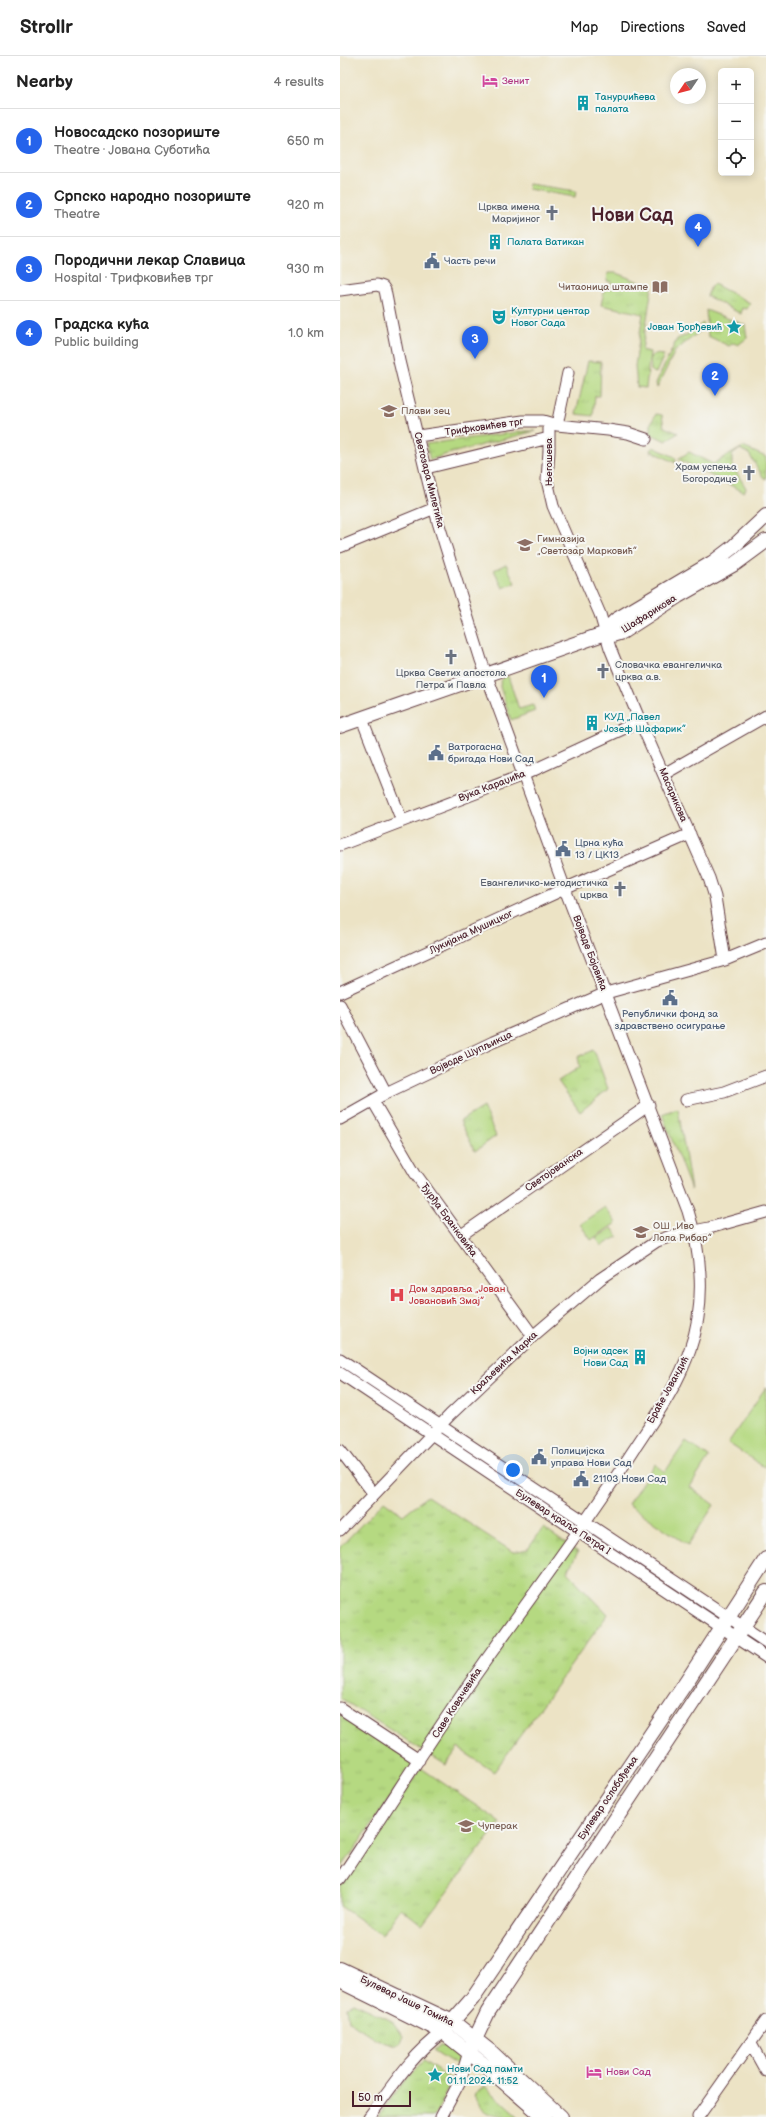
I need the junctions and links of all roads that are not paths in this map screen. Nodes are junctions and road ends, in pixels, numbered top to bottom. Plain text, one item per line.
1 (340, 290) edge
2 (568, 373) dead end
3 (553, 424) junction
4 (417, 432) junction
5 (548, 438) junction
6 (646, 440) dead end
7 (426, 468) junction
8 (435, 508) junction
9 (766, 516) edge
10 (755, 527) junction
11 (766, 541) edge
12 (340, 546) edge
13 (606, 633) junction
14 (486, 675) junction
15 (766, 716) edge
16 (362, 719) junction
17 (640, 721) junction
18 (340, 726) edge
19 (664, 774) junction
20 (523, 775) junction
21 (402, 820) junction
22 (690, 834) junction
23 (340, 845) edge
24 (565, 889) junction
25 (766, 943) edge
26 (725, 960) junction
27 (340, 992) edge
28 (606, 993) junction
29 (340, 1005) edge
30 (766, 1076) edge
31 (386, 1093) junction
32 (686, 1100) dead end
33 (372, 1101) junction
34 (648, 1105) junction
35 (340, 1119) edge
36 (766, 1212) edge
37 (694, 1231) junction
38 (460, 1236) junction
39 (533, 1336) junction
40 (340, 1359) edge
41 (340, 1374) edge
42 (435, 1430) junction
43 (340, 1450) edge
44 (374, 1494) junction
45 (582, 1527) junction
46 (340, 1530) edge
47 (766, 1559) edge
48 (766, 1592) edge
49 (724, 1622) junction
50 (740, 1632) junction
51 (766, 1642) edge
52 (766, 1658) edge
53 (340, 1708) edge
54 (419, 1760) junction
55 (340, 1879) edge
56 (340, 1969) edge
57 (340, 1981) edge
58 (766, 2021) edge
59 (453, 2022) junction
60 (443, 2032) junction
61 (475, 2038) junction
62 (751, 2044) junction
63 (469, 2052) junction
64 (766, 2071) edge
65 (369, 2117) edge
66 (441, 2117) edge
67 (544, 2117) edge
68 (561, 2117) edge
69 (698, 2117) edge

1 - 4 street, Светозара Милетића
2 - 3 street, Његошева
3 - 4 street, Трифковићев трг
3 - 5 street, Његошева
3 - 6 street, Трифковићев трг
4 - 7 street, Светозара Милетића
5 - 7 street, Трифковићев трг
5 - 13 street, Његошева
7 - 8 street, Светозара Милетића
8 - 12 street
8 - 14 street, Светозара Милетића
9 - 10 main road, Шафарикова
10 - 11 street
10 - 13 main road, Шафарикова
11 - 13 main road, Шафарикова
13 - 14 main road
13 - 17 street, Масарикова
14 - 16 main road
14 - 20 street, Војводе Бојовића
15 - 19 street
16 - 18 main road
16 - 21 street
17 - 19 street, Масарикова
17 - 20 street, Вука Караџића
19 - 22 street, Масарикова
20 - 21 street, Вука Караџића
20 - 24 street, Војводе Бојовића
21 - 23 street, Вука Караџића
22 - 24 street, Лукијана Мушицког
22 - 26 street, Масарикова
24 - 27 street, Лукијана Мушицког
24 - 28 street, Војводе Бојовића
25 - 26 street, Војводе Шупљикца
26 - 28 street, Војводе Шупљикца
28 - 31 street, Војводе Шупљикца
28 - 34 street, Војводе Бојовића
29 - 31 street
30 - 32 street
31 - 33 street, Војводе Шупљикца
33 - 35 street, Војводе Шупљикца
33 - 38 street, Ђурђа Бранковића
34 - 37 street, Војводе Бојовића
34 - 38 street, Светојованска
36 - 37 street, Краљевића Марка
37 - 39 street, Краљевића Марка
37 - 45 street, Браће Јовандић
38 - 39 street, Ђурђа Бранковића
39 - 42 street, Краљевића Марка
40 - 42 street, Булевар краља Петра I
41 - 42 street, Булевар краља Петра I
42 - 44 street, Краљевића Марка
42 - 45 street, Булевар краља Петра I
43 - 44 street
44 - 46 street, Краљевића Марка
45 - 49 street, Булевар краља Петра I
45 - 54 street, Саве Ковачевића
47 - 49 main road, Булевар ослобођења
48 - 50 main road, Булевар ослобођења
49 - 50 street, Булевар краља Петра I
49 - 59 main road, Булевар ослобођења
50 - 51 street, Булевар краља Петра I
50 - 52 street, Булевар краља Петра I
50 - 61 main road, Булевар ослобођења
53 - 54 street
54 - 55 street, Саве Ковачевића
56 - 59 main road, Булевар Јаше Томића
57 - 60 main road, Булевар Јаше Томића
58 - 62 street
59 - 60 main road, Булевар ослобођења
59 - 61 main road, Булевар Јаше Томића
60 - 63 main road, Булевар Јаше Томића
60 - 65 street
61 - 63 main road, Булевар ослобођења
61 - 68 main road, Булевар Јаше Томића
62 - 64 street
62 - 69 street
63 - 66 street
63 - 67 main road, Булевар Јаше Томића

